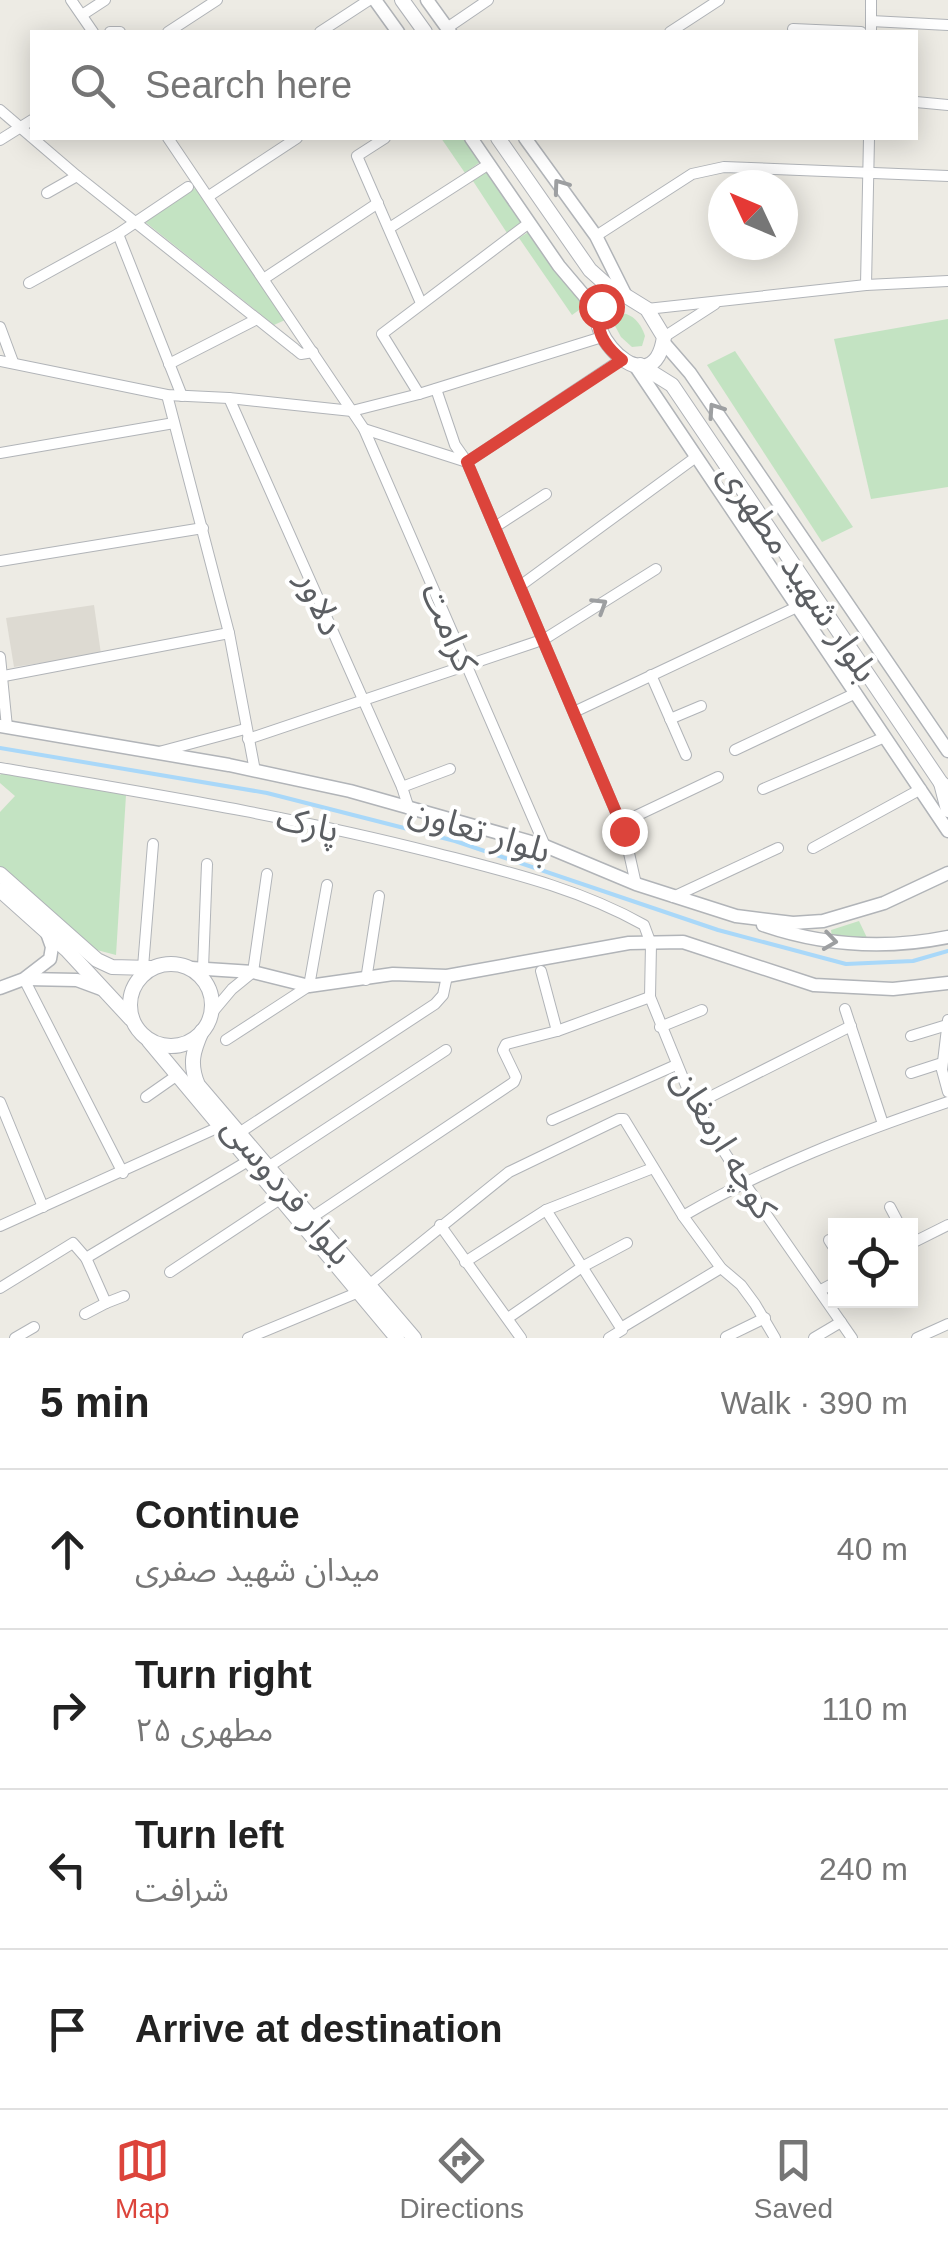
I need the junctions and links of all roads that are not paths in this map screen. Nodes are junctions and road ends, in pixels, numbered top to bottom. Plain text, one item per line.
1 (71, 0) edge
2 (105, 0) edge
3 (217, 0) edge
4 (372, 0) edge
5 (402, 0) edge
6 (428, 0) edge
7 (488, 0) edge
8 (719, 0) edge
9 (871, 0) edge
10 (82, 15) junction
11 (948, 25) edge
12 (871, 27) edge
13 (793, 28) dead end
14 (93, 30) edge
15 (171, 30) edge
16 (323, 30) edge
17 (396, 30) edge
18 (424, 30) edge
19 (448, 30) edge
20 (673, 30) edge
21 (827, 30) edge
22 (918, 102) edge
23 (948, 104) edge
24 (0, 110) edge
25 (30, 121) edge
26 (18, 128) junction
27 (30, 138) edge
28 (0, 140) edge
29 (33, 140) edge
30 (169, 140) edge
31 (294, 140) edge
32 (383, 140) edge
33 (471, 140) edge
34 (499, 140) edge
35 (527, 140) edge
36 (869, 140) edge
37 (489, 164) junction
38 (868, 174) junction
39 (77, 176) junction
40 (948, 176) edge
41 (188, 187) dead end
42 (47, 193) dead end
43 (209, 196) junction
44 (378, 204) junction
45 (138, 222) junction
46 (530, 223) junction
47 (391, 227) junction
48 (118, 234) junction
49 (596, 236) junction
50 (590, 270) junction
51 (265, 278) junction
52 (948, 281) edge
53 (29, 283) dead end
54 (866, 285) junction
55 (622, 296) junction
56 (421, 303) junction
57 (716, 304) junction
58 (647, 308) junction
59 (600, 309) junction
60 (258, 319) junction
61 (0, 327) edge
62 (602, 336) junction
63 (663, 342) junction
64 (312, 352) junction
65 (6, 362) edge
66 (632, 363) junction
67 (169, 364) junction
68 (672, 385) junction
69 (436, 388) junction
70 (419, 394) junction
71 (167, 395) junction
72 (182, 396) junction
73 (230, 398) junction
74 (352, 411) junction
75 (174, 423) junction
76 (364, 429) junction
77 (0, 452) edge
78 (696, 457) junction
79 (467, 462) junction
80 (546, 494) dead end
81 (495, 527) junction
82 (203, 528) junction
83 (0, 561) edge
84 (656, 570) dead end
85 (520, 586) junction
86 (799, 606) junction
87 (229, 633) junction
88 (539, 641) junction
89 (0, 657) edge
90 (466, 665) junction
91 (650, 674) junction
92 (4, 676) junction
93 (856, 694) junction
94 (364, 699) junction
95 (701, 706) dead end
96 (574, 712) junction
97 (670, 719) junction
98 (4, 726) edge
99 (246, 734) junction
100 (885, 737) junction
101 (735, 750) dead end
102 (948, 750) edge
103 (156, 753) junction
104 (686, 755) dead end
105 (0, 768) edge
106 (450, 769) dead end
107 (255, 770) junction
108 (718, 777) dead end
109 (944, 786) edge
110 (402, 787) junction
111 (764, 788) dead end
112 (921, 789) junction
113 (409, 809) junction
114 (948, 810) edge
115 (621, 823) junction
116 (948, 831) edge
117 (153, 844) dead end
118 (544, 846) junction
119 (778, 848) dead end
120 (813, 848) dead end
121 (207, 864) dead end
122 (948, 873) edge
123 (0, 874) edge
124 (267, 874) dead end
125 (636, 884) junction
126 (327, 885) dead end
127 (0, 890) edge
128 (380, 896) dead end
129 (672, 897) junction
130 (736, 916) junction
131 (47, 933) junction
132 (948, 937) edge
133 (651, 944) junction
134 (147, 968) junction
135 (197, 968) junction
136 (541, 971) dead end
137 (253, 972) junction
138 (447, 976) junction
139 (24, 979) junction
140 (366, 980) junction
141 (948, 983) edge
142 (309, 986) junction
143 (0, 988) edge
144 (105, 990) junction
145 (650, 997) junction
146 (702, 1010) dead end
147 (845, 1010) dead end
148 (211, 1014) junction
149 (132, 1021) junction
150 (948, 1022) edge
151 (851, 1026) junction
152 (660, 1027) junction
153 (557, 1030) junction
154 (202, 1032) junction
155 (911, 1036) dead end
156 (149, 1040) junction
157 (226, 1040) dead end
158 (446, 1050) dead end
159 (942, 1063) junction
160 (676, 1064) junction
161 (911, 1073) dead end
162 (176, 1076) junction
163 (948, 1092) edge
164 (146, 1097) dead end
165 (0, 1102) edge
166 (948, 1102) edge
167 (694, 1105) junction
168 (552, 1120) dead end
169 (882, 1124) junction
170 (219, 1127) junction
171 (240, 1133) junction
172 (248, 1161) junction
173 (268, 1167) junction
174 (653, 1168) junction
175 (123, 1173) junction
176 (743, 1181) junction
177 (280, 1200) junction
178 (890, 1207) dead end
179 (43, 1208) junction
180 (546, 1210) junction
181 (684, 1216) junction
182 (311, 1218) junction
183 (896, 1218) edge
184 (440, 1225) junction
185 (948, 1225) edge
186 (0, 1226) edge
187 (918, 1240) edge
188 (627, 1242) dead end
189 (86, 1258) junction
190 (465, 1262) junction
191 (582, 1267) junction
192 (721, 1268) junction
193 (170, 1272) dead end
194 (828, 1286) edge
195 (0, 1288) edge
196 (364, 1289) junction
197 (821, 1290) junction
198 (124, 1296) dead end
199 (106, 1304) junction
200 (85, 1314) dead end
201 (508, 1318) junction
202 (764, 1318) junction
203 (842, 1324) junction
204 (948, 1324) edge
205 (34, 1327) dead end
206 (623, 1332) edge
207 (726, 1337) edge
208 (16, 1338) edge
209 (248, 1338) edge
210 (397, 1338) edge
211 (414, 1338) edge
212 (521, 1338) edge
213 (609, 1338) edge
214 (776, 1338) edge
215 (814, 1338) edge
216 (852, 1338) edge
217 (917, 1338) edge

1 - 10 street
2 - 10 street
3 - 15 street
4 - 16 street
4 - 17 street
5 - 18 main road
6 - 19 street
7 - 19 street
8 - 20 street
9 - 12 street
10 - 14 street
11 - 12 street
13 - 21 street
22 - 23 street
24 - 26 street
25 - 26 street
26 - 27 street
26 - 28 street
29 - 39 street
30 - 43 street, کرامت
31 - 43 street
32 - 44 street
33 - 37 street
34 - 50 main road
49 -> 35 street
36 - 38 street
37 - 46 street
37 - 47 street
38 - 40 street
38 - 49 street
38 - 54 street
39 - 42 street
39 - 45 street
41 - 45 street
43 - 51 street, کرامت
44 - 47 street
44 - 51 street
45 - 48 street
45 - 60 street
46 - 56 street
46 - 59 street
47 - 56 street
48 - 53 street
48 - 67 street
49 - 55 street
50 - 55 main road
50 - 59 main road
51 - 64 street, کرامت
52 - 54 street
54 - 57 street
55 - 58 main road
55 - 59 main road
56 - 70 street
57 - 58 street
57 - 63 street
58 - 63 main road
59 - 62 main road
60 - 64 street
60 - 67 street
61 - 65 street
62 - 66 main road
62 - 69 street
63 - 66 main road
63 - 68 main road
102 -> 63 street
64 - 74 street, کرامت
65 - 71 street
66 - 68 main road, بلوار شهید مطهری
66 - 78 street
66 - 79 street
67 - 72 street
68 - 109 main road, بلوار شهید مطهری
69 - 70 street
69 - 79 street
70 - 74 street
71 - 72 street
71 - 75 street
72 - 73 street
73 - 74 street
73 - 94 street, دلاور
74 - 76 street, کرامت
75 - 77 street
75 - 82 street
76 - 79 street
76 - 90 street, کرامت
78 - 85 street
78 - 86 street
79 - 81 street
80 - 81 street
81 - 85 street
82 - 83 street
82 - 87 street
88 -> 84 street
85 - 88 street
86 - 91 street
86 - 93 street
87 - 92 street
87 - 99 street
88 - 90 street
88 - 96 street
89 - 92 street
90 - 94 street
90 - 118 street, کرامت
91 - 96 street
91 - 97 street
92 - 98 street
93 - 100 street
93 - 101 street
94 - 99 street
94 - 110 street, دلاور
95 - 97 street
96 - 115 street
97 - 104 street
98 - 103 street, بلوار تعاون
99 - 103 street
99 - 107 street
100 - 111 street
100 - 112 street
103 - 107 street, بلوار تعاون
105 - 133 street, پارک
106 - 110 street
107 - 113 street, بلوار تعاون
108 - 115 street
109 - 114 main road, بلوار شهید مطهری
110 - 113 street, دلاور
112 - 116 street
112 - 120 street
113 - 118 street, بلوار تعاون
115 - 125 street
117 - 134 street
118 - 125 street, بلوار تعاون
119 - 129 street
121 - 135 street
122 - 130 street, بلوار تعاون
123 - 134 main road
124 - 137 street
125 - 129 street, بلوار تعاون
126 - 142 street
127 - 131 main road
128 - 140 street
129 - 130 street, بلوار تعاون
130 -> 132 street
131 - 139 street
131 - 144 main road
133 - 138 street
133 - 141 street
133 - 145 street, کوچه ارمغان
134 - 135 main road
134 - 149 main road
135 - 137 street
135 - 148 main road
136 - 153 street
137 - 142 street
137 - 148 street
138 - 140 street
138 - 171 street
139 - 143 street
139 - 144 street
139 - 175 street
140 - 142 street
142 - 157 street
144 - 149 main road
145 - 152 street, کوچه ارمغان
145 - 153 street
146 - 152 street
147 - 151 street
148 - 154 main road
149 - 156 main road
150 - 155 street
150 - 159 street
151 - 167 street
151 - 169 street
152 - 160 street, کوچه ارمغان
153 - 182 street
154 - 156 main road
154 - 171 main road, بلوار فردوسی
156 - 162 main road, بلوار فردوسی
158 - 173 street
159 - 161 street
159 - 163 street
160 - 167 street, کوچه ارمغان
160 - 168 street
162 - 164 street
162 - 170 main road, بلوار فردوسی
165 - 179 street
166 - 169 street
167 - 176 street, کوچه ارمغان
169 - 176 street
170 - 172 main road, بلوار فردوسی
170 - 175 street
171 - 173 main road, بلوار فردوسی
172 - 177 main road, بلوار فردوسی
172 - 189 street
173 - 182 main road, بلوار فردوسی
174 - 180 street
174 - 181 street
174 - 184 street
175 - 179 street
176 - 181 street
176 - 197 street, کوچه ارمغان
177 - 193 street
177 - 196 main road, بلوار فردوسی
178 - 183 street
179 - 186 street
180 - 190 street
180 - 191 street
181 - 192 street
182 - 196 main road, بلوار فردوسی
184 - 190 street
184 - 196 street
185 - 187 street
188 - 191 street
189 - 195 street
189 - 199 street
190 - 201 street
191 - 201 street
191 - 206 street
192 - 202 street
192 - 206 street
194 - 197 street
196 - 209 street
196 - 210 main road, بلوار فردوسی
196 - 211 main road, بلوار فردوسی
197 - 203 street, کوچه ارمغان
198 - 199 street
199 - 200 street
201 - 212 street
202 - 207 street
202 - 214 street
203 - 215 street
203 - 216 street, کوچه ارمغان
204 - 217 street
205 - 208 street
206 - 213 street

